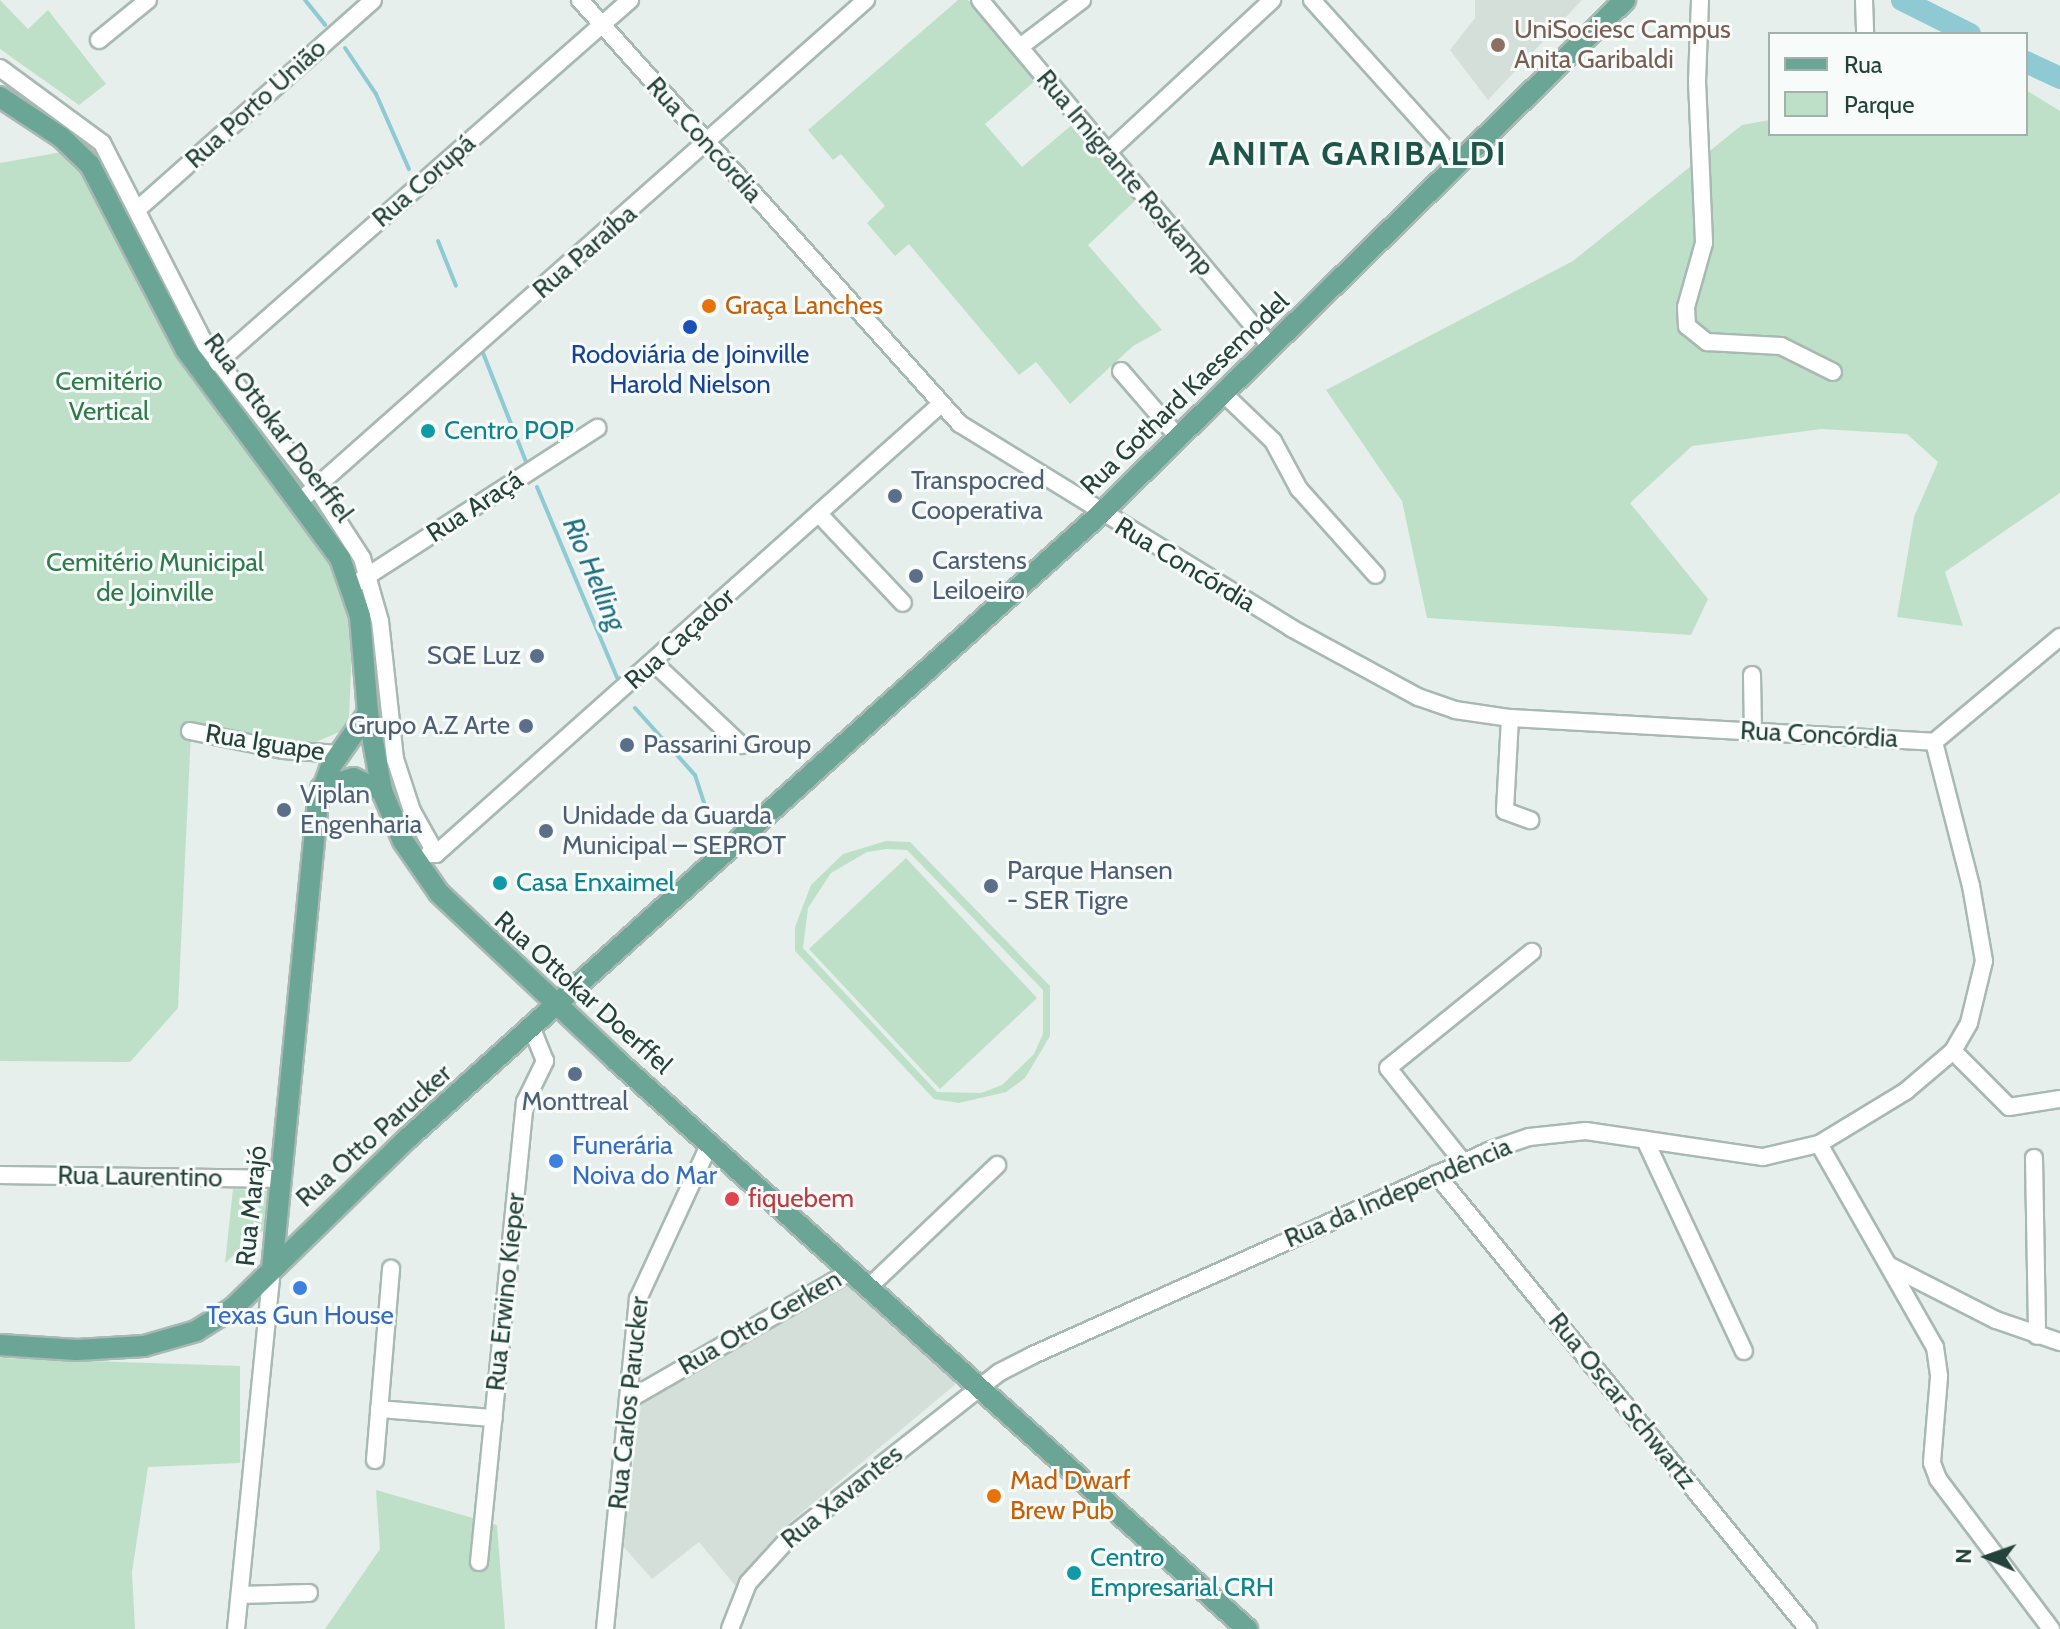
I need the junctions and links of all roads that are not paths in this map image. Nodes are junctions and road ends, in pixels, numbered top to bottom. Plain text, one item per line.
1 (148, 0) edge
2 (373, 0) edge
3 (580, 0) edge
4 (630, 0) edge
5 (866, 0) edge
6 (980, 0) edge
7 (1082, 0) edge
8 (1272, 0) edge
9 (1312, 0) edge
10 (1625, 0) edge
11 (1700, 0) edge
12 (1864, 0) edge
13 (602, 25) junction
14 (1865, 32) edge
15 (99, 40) dead end
16 (1020, 47) junction
17 (0, 68) edge
18 (0, 97) edge
19 (708, 145) junction
20 (1108, 152) junction
21 (1459, 163) junction
22 (138, 209) junction
23 (1271, 347) junction
24 (217, 363) junction
25 (1121, 371) dead end
26 (1833, 372) dead end
27 (1223, 393) junction
28 (940, 405) junction
29 (597, 428) dead end
30 (1178, 437) junction
31 (308, 494) junction
32 (819, 514) junction
33 (1100, 514) junction
34 (1376, 575) dead end
35 (361, 581) junction
36 (903, 603) dead end
37 (2060, 637) edge
38 (654, 663) junction
39 (1752, 675) dead end
40 (368, 713) junction
41 (1510, 718) junction
42 (190, 731) dead end
43 (1753, 731) junction
44 (1934, 742) junction
45 (741, 745) dead end
46 (339, 754) junction
47 (321, 788) junction
48 (382, 791) junction
49 (1530, 820) dead end
50 (411, 854) junction
51 (436, 854) junction
52 (1532, 952) dead end
53 (557, 1006) junction
54 (532, 1029) junction
55 (586, 1032) junction
56 (1953, 1051) junction
57 (2060, 1099) edge
58 (1645, 1140) junction
59 (710, 1143) junction
60 (1819, 1144) junction
61 (2034, 1158) dead end
62 (1463, 1162) junction
63 (997, 1165) dead end
64 (1436, 1174) junction
65 (0, 1175) edge
66 (281, 1179) junction
67 (278, 1207) junction
68 (316, 1223) junction
69 (1888, 1265) junction
70 (272, 1269) junction
71 (391, 1269) dead end
72 (851, 1271) junction
73 (869, 1287) junction
74 (2037, 1336) junction
75 (2060, 1342) edge
76 (0, 1345) edge
77 (1744, 1351) dead end
78 (980, 1387) junction
79 (628, 1400) junction
80 (379, 1409) junction
81 (494, 1418) junction
82 (375, 1460) dead end
83 (479, 1562) dead end
84 (309, 1593) dead end
85 (240, 1595) junction
86 (236, 1629) edge
87 (605, 1629) edge
88 (730, 1629) edge
89 (1247, 1629) edge
90 (1808, 1629) edge
91 (2051, 1629) edge

1 - 15 street
2 - 22 street, Rua Porto União
3 - 13 street, Rua Concórdia
4 - 13 street, Rua Corupá
5 - 19 street, Rua Paraíba
6 - 16 street, Rua Imigrante Roskamp
7 - 16 street
8 - 20 street
9 - 21 street
10 - 21 main road, Rua Gothard Kaesemodel
11 - 26 street
12 - 14 street
13 - 19 street, Rua Concórdia
13 - 24 street, Rua Corupá
16 - 20 street, Rua Imigrante Roskamp
17 - 22 street
18 - 31 main road, Rua Ottokar Doerffel
19 - 28 street, Rua Concórdia
19 - 31 street, Rua Paraíba
20 - 23 street, Rua Imigrante Roskamp
21 - 23 main road, Rua Gothard Kaesemodel
22 - 24 street
23 - 27 main road, Rua Gothard Kaesemodel
24 - 31 street
25 - 30 street
27 - 30 main road, Rua Gothard Kaesemodel
27 - 34 street
28 - 32 street, Rua Caçador
28 - 33 street, Rua Concórdia
29 - 35 street, Rua Araçá
30 - 33 main road, Rua Gothard Kaesemodel
31 - 35 main road, Rua Ottokar Doerffel
32 - 36 street
32 - 38 street, Rua Caçador
33 - 41 street, Rua Concórdia
33 - 53 main road, Rua Gothard Kaesemodel
35 - 40 main road, Rua Ottokar Doerffel
35 - 51 street
37 - 44 street
38 - 45 street
38 - 51 street, Rua Caçador
39 - 43 street
40 - 46 main road, Rua Marajó
40 - 48 main road, Rua Ottokar Doerffel
41 - 43 street, Rua Concórdia
41 - 49 street
42 - 46 street, Rua Iguape
43 - 44 street, Rua Concórdia
44 - 56 street, Rua da Independência
46 - 47 main road, Rua Marajó
47 - 48 main road
47 - 66 main road, Rua Marajó
48 - 50 main road, Rua Ottokar Doerffel
50 - 51 street
50 - 53 main road, Rua Ottokar Doerffel
52 - 62 street
53 - 54 main road, Rua Otto Parucker
53 - 55 main road, Rua Ottokar Doerffel
54 - 55 main road
54 - 68 main road, Rua Otto Parucker
54 - 81 street, Rua Erwino Kieper
55 - 59 main road, Rua Ottokar Doerffel
56 - 57 street
56 - 60 street, Rua da Independência
58 - 60 street, Rua da Independência
58 - 62 street, Rua da Independência
58 - 77 street
59 - 72 main road, Rua Ottokar Doerffel
59 - 79 street, Rua Carlos Parucker
60 - 69 street
61 - 74 street
62 - 64 street, Rua da Independência
63 - 73 street
64 - 78 street, Rua da Independência
64 - 90 street, Rua Oscar Schwartz
65 - 66 street, Rua Laurentino
66 - 67 main road, Rua Marajó
67 - 68 main road
67 - 70 main road, Rua Marajó
68 - 70 main road, Rua Otto Parucker
69 - 74 street
69 - 91 street
70 - 76 main road, Rua Otto Parucker
70 - 85 street, Rua Marajó
71 - 80 street
72 - 73 main road, Rua Ottokar Doerffel
72 - 79 street, Rua Otto Gerken
73 - 78 main road, Rua Ottokar Doerffel
74 - 75 street
78 - 88 street, Rua Xavantes
78 - 89 main road, Rua Ottokar Doerffel
79 - 87 street, Rua Carlos Parucker
80 - 81 street
80 - 82 street
81 - 83 street, Rua Erwino Kieper
84 - 85 street
85 - 86 street, Rua Marajó

